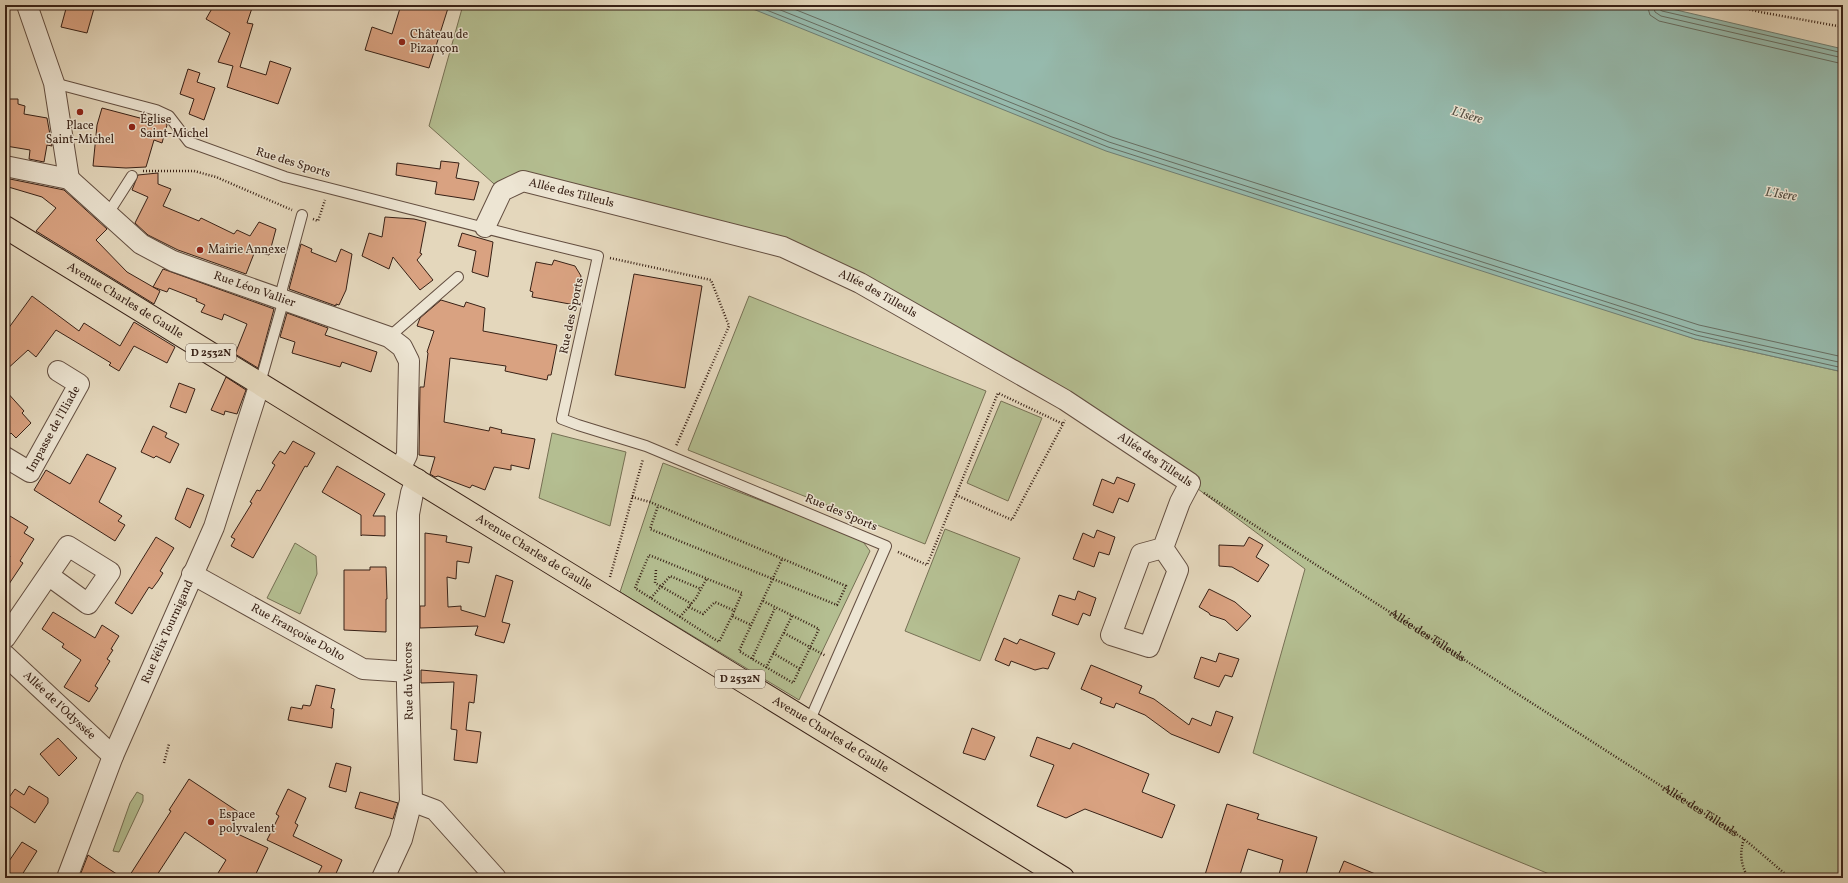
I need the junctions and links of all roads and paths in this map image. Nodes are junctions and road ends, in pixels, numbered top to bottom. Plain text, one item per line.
1 (27, 5) edge
2 (1732, 5) edge
3 (1843, 27) edge
4 (54, 83) junction
5 (5, 166) edge
6 (132, 176) joint
7 (69, 179) junction
8 (329, 188) junction
9 (107, 215) junction
10 (302, 215) junction
11 (5, 227) edge
12 (485, 227) junction
13 (598, 256) junction
14 (458, 276) dead end
15 (282, 298) junction
16 (389, 337) junction
17 (58, 371) dead end
18 (260, 383) junction
19 (1073, 405) junction
20 (1063, 424) junction
21 (646, 446) junction
22 (5, 457) edge
23 (671, 457) junction
24 (408, 475) junction
25 (1190, 484) junction
26 (956, 495) junction
27 (632, 497) junction
28 (658, 506) junction
29 (886, 546) junction
30 (1163, 548) junction
31 (782, 559) junction
32 (656, 570) dead end
33 (192, 574) junction
34 (48, 575) dead end
35 (707, 578) junction
36 (773, 579) junction
37 (661, 587) junction
38 (701, 589) junction
39 (604, 596) junction
40 (651, 598) junction
41 (762, 602) junction
42 (690, 605) junction
43 (775, 608) junction
44 (735, 611) junction
45 (732, 616) junction
46 (792, 616) junction
47 (680, 617) junction
48 (751, 625) junction
49 (784, 633) junction
50 (5, 638) edge
51 (810, 647) junction
52 (773, 653) junction
53 (5, 655) edge
54 (752, 659) junction
55 (836, 661) junction
56 (766, 668) junction
57 (800, 669) junction
58 (409, 672) junction
59 (808, 722) junction
60 (169, 744) dead end
61 (113, 756) junction
62 (164, 763) dead end
63 (412, 801) junction
64 (1744, 839) junction
65 (67, 878) edge
66 (383, 878) edge
67 (496, 878) edge
68 (1063, 878) edge
69 (1748, 878) edge
70 (1790, 878) edge

1 - 4 street
2 - 3 path
4 - 7 street
4 - 8 lane, Rue des Sports
5 - 7 street
6 - 9 lane
6 - 10 path
7 - 9 street, Rue Léon Vallier
8 - 10 path
8 - 12 lane, Rue des Sports
9 - 15 street, Rue Léon Vallier
10 - 15 lane
11 - 18 main road, Avenue Charles de Gaulle / D 2532N
12 - 13 lane, Rue des Sports
12 - 19 street, Allée des Tilleuls
13 - 21 lane, Rue des Sports
13 - 23 path
14 - 16 lane
15 - 16 street, Rue Léon Vallier
15 - 18 lane
16 - 24 street, Rue Léon Vallier
17 - 22 street, Impasse de l'Iliade
18 - 24 main road, Avenue Charles de Gaulle / D 2532N
18 - 33 street, Rue Félix Tournigand
19 - 20 path
19 - 25 street, Allée des Tilleuls
20 - 26 path
20 - 26 path
21 - 23 lane, Rue des Sports
21 - 27 path
23 - 29 lane, Rue des Sports
24 - 39 main road, Avenue Charles de Gaulle / D 2532N
24 - 58 street, Rue du Vercors
25 - 30 street
25 - 64 path, Allée des Tilleuls
26 - 29 path
27 - 28 path
27 - 39 path
28 - 31 path
28 - 36 path
29 - 55 lane, Rue des Sports
30 - 30 street
31 - 36 path
31 - 36 path
32 - 37 path
33 - 58 street, Rue Françoise Dolto
33 - 61 street, Rue Félix Tournigand
34 - 50 street
35 - 38 path
35 - 40 path
35 - 44 path
36 - 41 path
37 - 38 path
37 - 40 path
37 - 42 path
38 - 42 path
39 - 59 main road, Avenue Charles de Gaulle / D 2532N
40 - 47 path
41 - 43 path
41 - 48 path
42 - 44 path
42 - 47 path
43 - 46 path
43 - 54 path
44 - 45 path
45 - 47 path
45 - 48 path
46 - 49 path
46 - 51 path
48 - 54 path
49 - 51 path
49 - 52 path
51 - 55 path
51 - 57 path
52 - 56 path
52 - 57 path
53 - 61 street, Allée de l'Odyssée
54 - 56 path
55 - 59 lane, Rue des Sports
56 - 57 path
58 - 63 street, Rue du Vercors
59 - 68 main road, Avenue Charles de Gaulle / D 2532N
60 - 62 path
61 - 65 street, Rue Félix Tournigand
63 - 66 street, Rue du Vercors
63 - 67 street
64 - 69 path
64 - 70 path, Allée des Tilleuls

